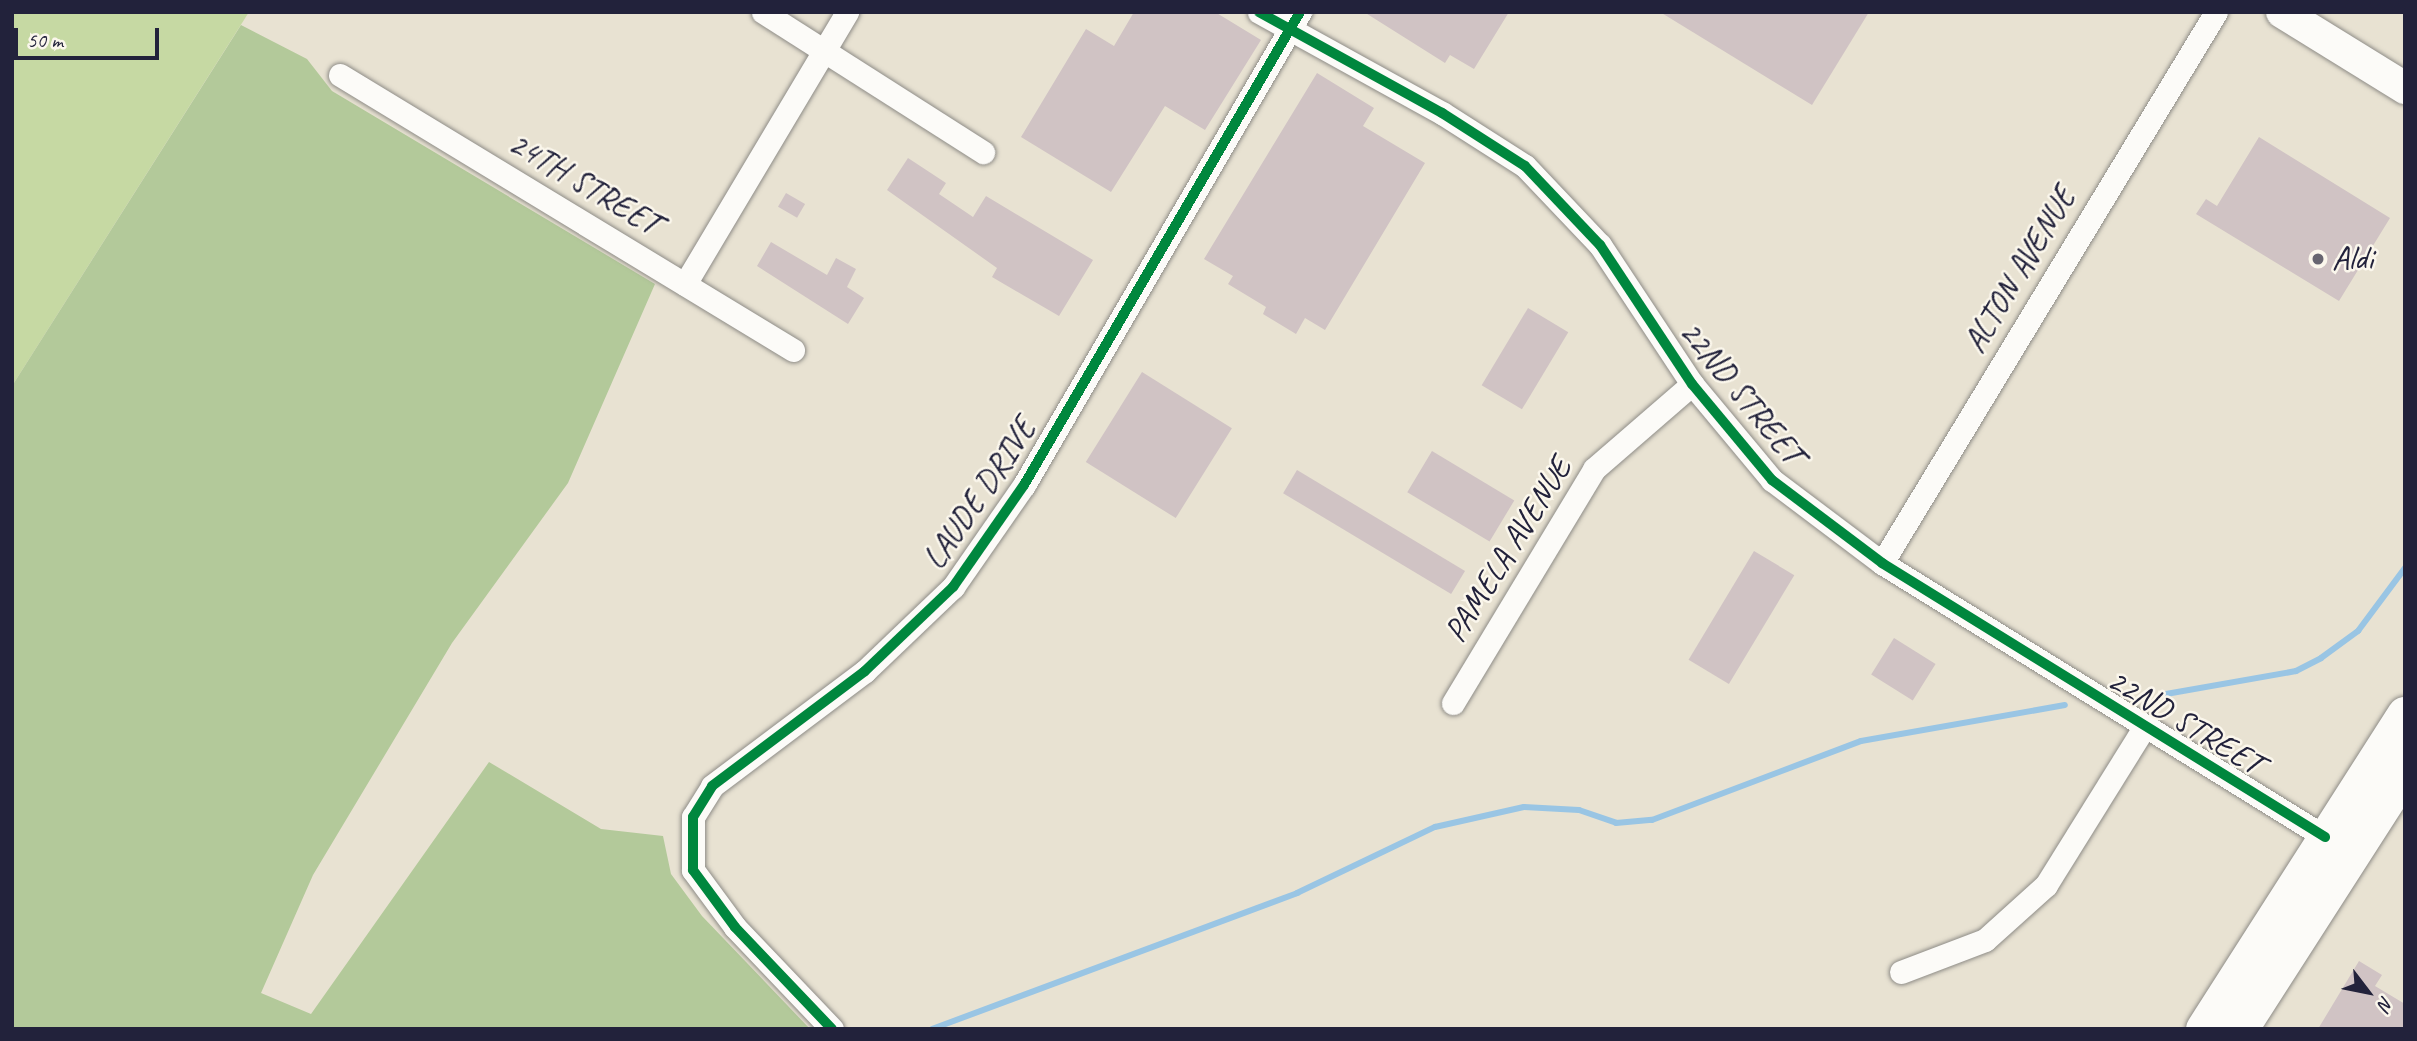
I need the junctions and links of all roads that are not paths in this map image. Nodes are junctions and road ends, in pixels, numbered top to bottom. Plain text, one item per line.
1 (763, 12) edge
2 (847, 12) edge
3 (1259, 12) edge
4 (2216, 12) edge
5 (2282, 12) edge
6 (1295, 22) edge
7 (824, 51) junction
8 (340, 75) dead end
9 (2405, 88) edge
10 (983, 152) dead end
11 (685, 284) junction
12 (793, 350) dead end
13 (1692, 384) junction
14 (1882, 563) junction
15 (1453, 703) dead end
16 (2405, 715) edge
17 (2143, 729) junction
18 (2405, 770) edge
19 (2325, 837) junction
20 (1901, 972) dead end
21 (832, 1029) edge
22 (2204, 1029) edge
23 (2239, 1029) edge

1 - 7 street
2 - 7 street
3 - 6 street, 22ND STREET
4 - 14 street, ALTON AVENUE
5 - 9 street
6 - 13 street, 22ND STREET
6 - 21 street, LAUDE DRIVE
7 - 10 street
7 - 11 street
8 - 11 street, 24TH STREET
11 - 12 street, 24TH STREET
13 - 14 street, 22ND STREET
13 - 15 street, PAMELA AVENUE
14 - 17 street, 22ND STREET
16 - 19 main road
17 - 19 street, 22ND STREET
17 - 20 street
18 - 23 main road
19 - 22 main road

